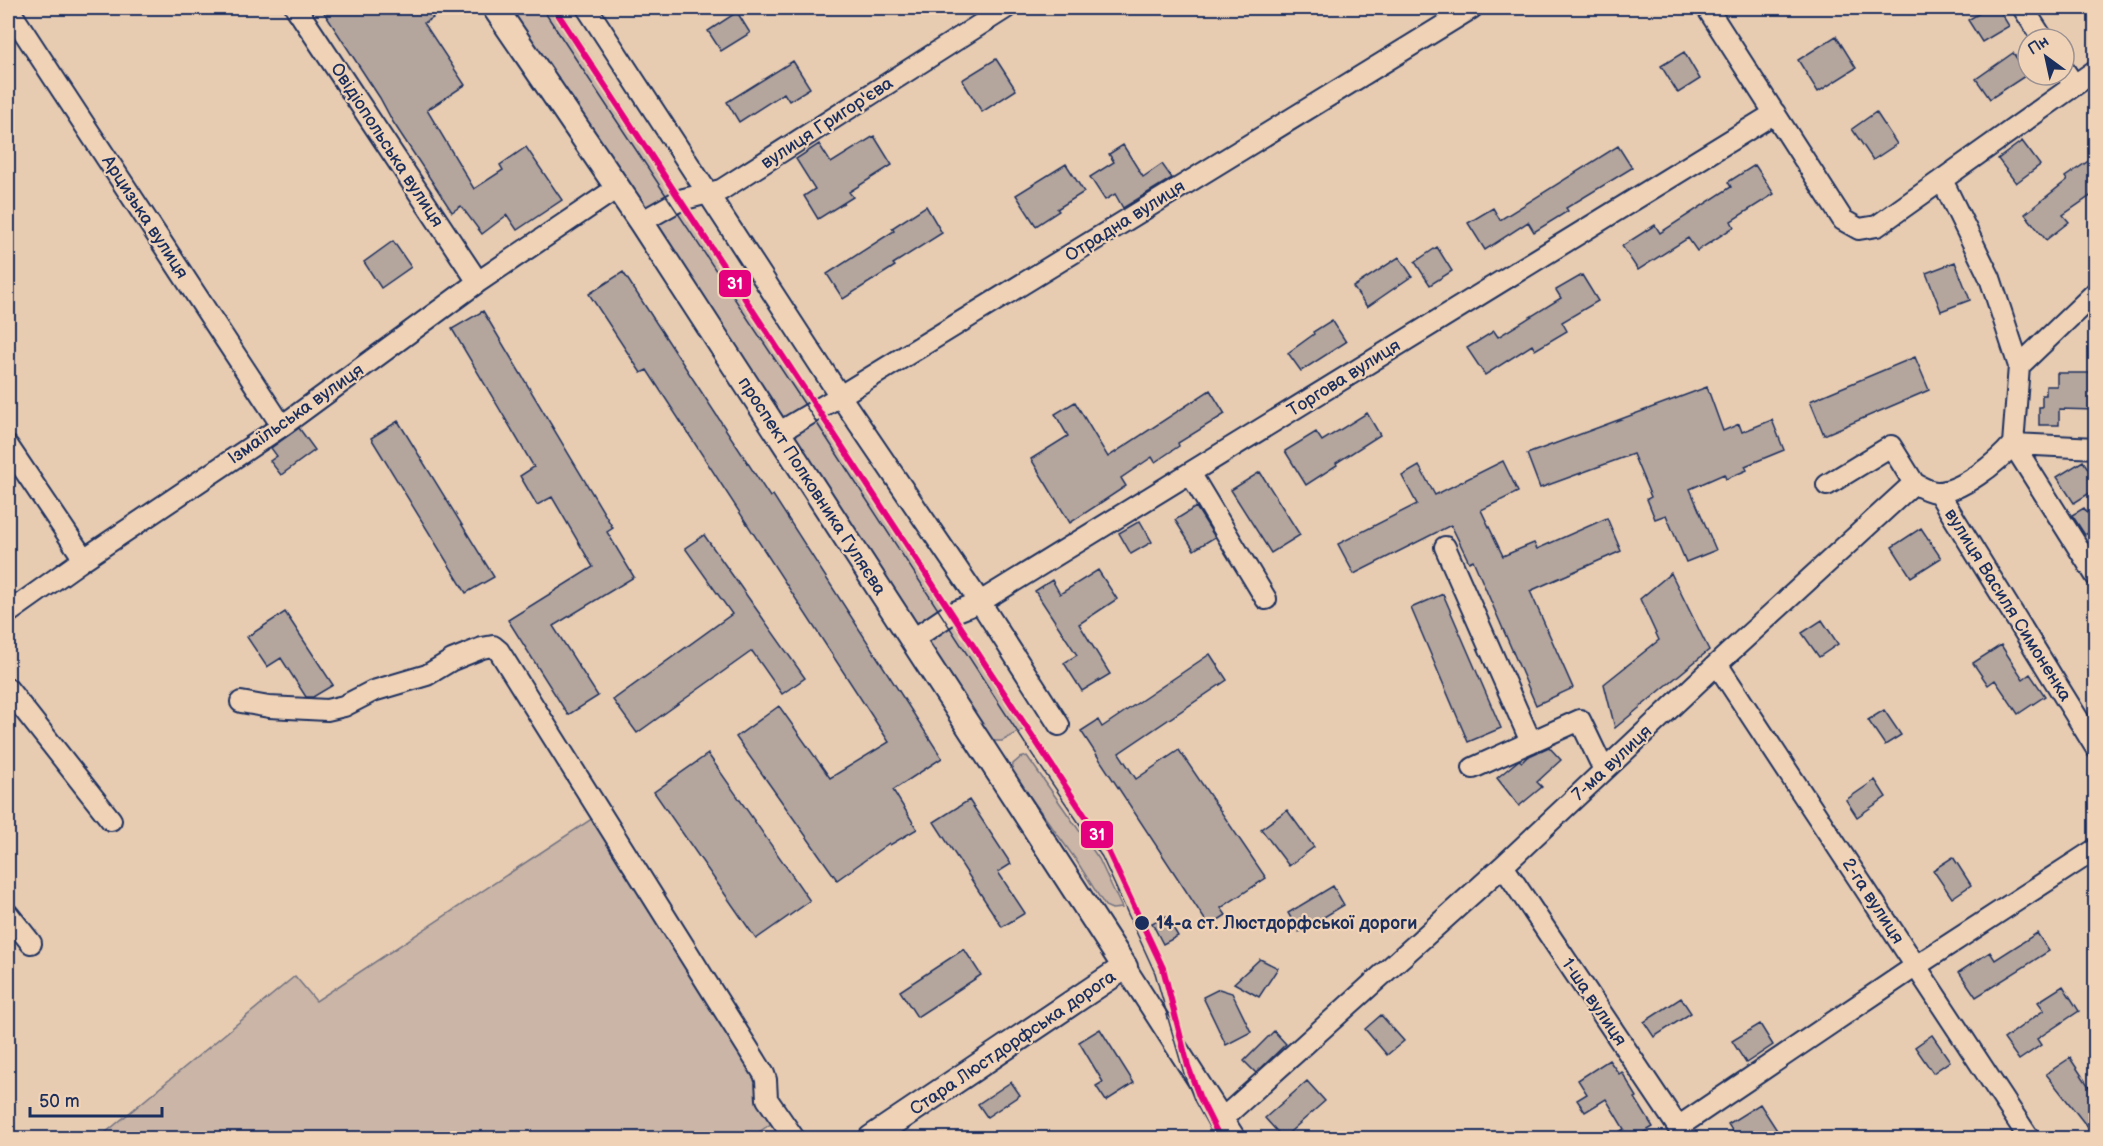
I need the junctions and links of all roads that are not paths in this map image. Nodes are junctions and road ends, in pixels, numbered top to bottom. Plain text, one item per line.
1 (8, 8) edge
2 (297, 8) edge
3 (495, 8) edge
4 (587, 8) edge
5 (1006, 8) edge
6 (1472, 8) edge
7 (1707, 8) edge
8 (2022, 8) edge
9 (2035, 27) edge
10 (2096, 70) edge
11 (2076, 76) edge
12 (2058, 87) edge
13 (1774, 112) junction
14 (1942, 180) junction
15 (617, 188) junction
16 (709, 193) junction
17 (640, 222) junction
18 (478, 282) junction
19 (2096, 292) edge
20 (2019, 366) junction
21 (840, 396) junction
22 (282, 426) junction
23 (778, 433) junction
24 (2013, 444) junction
25 (8, 446) edge
26 (2096, 448) edge
27 (1190, 473) junction
28 (1914, 483) junction
29 (1827, 485) dead end
30 (1938, 492) junction
31 (1445, 547) dead end
32 (84, 559) junction
33 (2096, 576) edge
34 (1266, 599) dead end
35 (980, 602) junction
36 (8, 613) edge
37 (912, 640) junction
38 (1717, 664) junction
39 (8, 689) edge
40 (241, 702) dead end
41 (1059, 725) dead end
42 (1531, 742) junction
43 (2096, 748) edge
44 (1473, 768) dead end
45 (1604, 770) junction
46 (111, 820) dead end
47 (2096, 849) edge
48 (1503, 866) junction
49 (8, 914) edge
50 (32, 943) dead end
51 (1916, 966) junction
52 (1125, 967) junction
53 (1222, 1119) junction
54 (1682, 1133) edge
55 (794, 1138) edge
56 (871, 1138) edge
57 (1235, 1138) edge
58 (2029, 1138) edge

1 - 22 street, Арцизька вулиця
2 - 18 street, Овідіопольська вулиця
3 - 15 main road, проспект Полковника Гуляєва
4 - 16 street
5 - 16 street, вулиця Григор'єва
6 - 21 street, Отрадна вулиця
7 - 13 street
8 - 9 street
10 - 11 street
12 - 14 street
13 - 14 street
13 - 27 street, Торгова вулиця
14 - 20 street
15 - 17 main road, проспект Полковника Гуляєва
15 - 18 street, Ізмаїльська вулиця
16 - 17 street, вулиця Григор'єва
16 - 21 street
17 - 23 main road, проспект Полковника Гуляєва
18 - 22 street, Ізмаїльська вулиця
19 - 20 street
20 - 24 street
21 - 23 street, Отрадна вулиця
21 - 35 street
22 - 32 street, Ізмаїльська вулиця
23 - 37 main road, проспект Полковника Гуляєва
24 - 26 street
24 - 30 street
24 - 33 street
25 - 32 street
27 - 34 street
27 - 35 street, Торгова вулиця
28 - 29 street
28 - 30 street
28 - 38 street, 7-ма вулиця
30 - 43 street, вулиця Василя Симоненка
31 - 42 street
32 - 36 street, Ізмаїльська вулиця
35 - 37 street, Торгова вулиця
35 - 41 street
37 - 52 main road, проспект Полковника Гуляєва
38 - 45 street, 7-ма вулиця
38 - 51 street, 2-га вулиця
39 - 46 street
40 - 55 street
42 - 44 street
42 - 45 street
45 - 48 street, 7-ма вулиця
47 - 51 street
48 - 53 street, 7-ма вулиця
48 - 54 street, 1-ша вулиця
49 - 50 street
51 - 54 street
51 - 58 street, 2-га вулиця
52 - 53 street
52 - 56 main road, Стара Люстдорфська дорога
53 - 57 street

